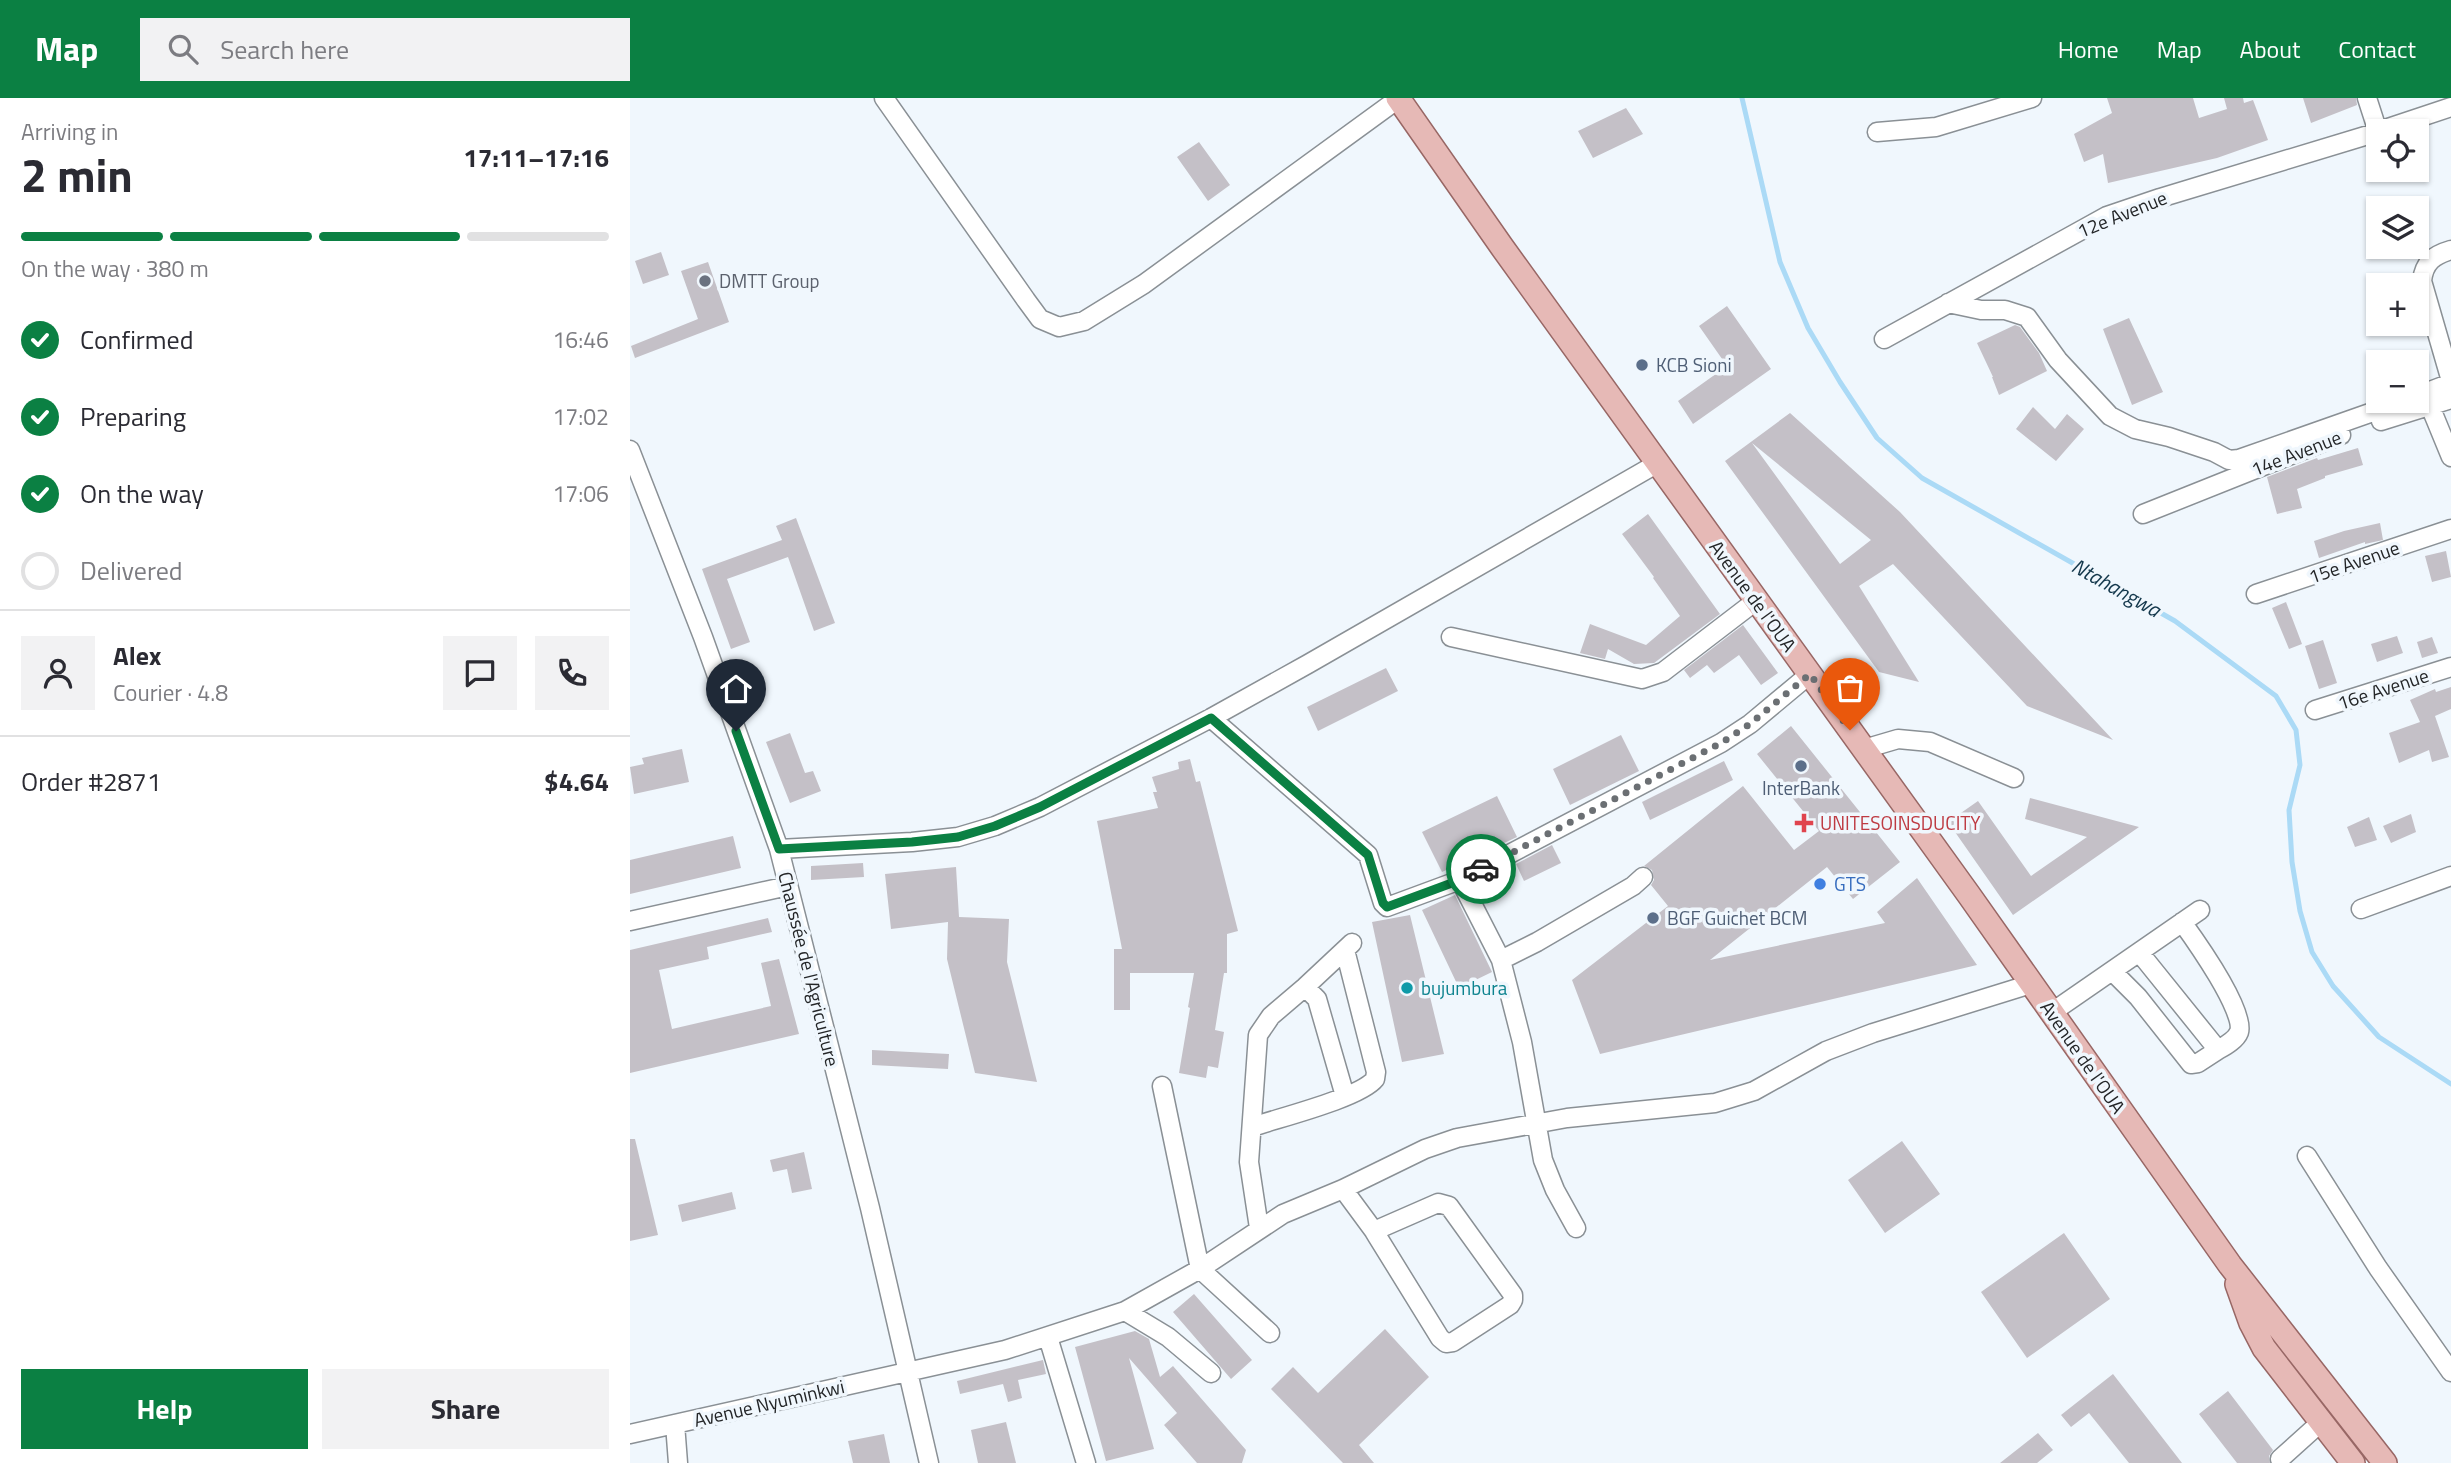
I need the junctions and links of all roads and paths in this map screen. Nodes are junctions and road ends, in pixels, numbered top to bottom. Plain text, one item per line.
1 (884, 98) edge
2 (2032, 98) edge
3 (2367, 98) edge
4 (1398, 99) edge
5 (2451, 107) edge
6 (2374, 119) edge
7 (2414, 119) edge
8 (1877, 132) dead end
9 (2366, 135) edge
10 (2451, 250) edge
11 (1948, 303) junction
12 (1884, 339) dead end
13 (2451, 382) edge
14 (2429, 397) edge
15 (2451, 399) edge
16 (2429, 401) edge
17 (2370, 413) edge
18 (2394, 413) edge
19 (2429, 413) edge
20 (630, 450) edge
21 (2451, 457) edge
22 (1658, 463) junction
23 (2143, 514) dead end
24 (2451, 529) edge
25 (2256, 594) dead end
26 (1757, 600) junction
27 (1451, 637) dead end
28 (2451, 667) edge
29 (1810, 674) junction
30 (2315, 710) dead end
31 (1211, 718) junction
32 (1864, 748) junction
33 (2014, 778) dead end
34 (779, 849) junction
35 (2451, 876) edge
36 (1643, 877) dead end
37 (1460, 880) junction
38 (788, 886) junction
39 (2361, 909) dead end
40 (2200, 910) dead end
41 (630, 921) edge
42 (2182, 922) junction
43 (2139, 952) junction
44 (1501, 960) junction
45 (2112, 971) junction
46 (2031, 984) junction
47 (1305, 987) junction
48 (2051, 1013) junction
49 (2218, 1051) junction
50 (1162, 1086) dead end
51 (1345, 1096) junction
52 (1538, 1123) junction
53 (1252, 1127) junction
54 (2307, 1156) dead end
55 (1343, 1189) junction
56 (1259, 1228) junction
57 (1576, 1228) dead end
58 (1374, 1231) junction
59 (2230, 1265) junction
60 (1200, 1269) junction
61 (1125, 1311) junction
62 (1270, 1333) dead end
63 (1048, 1337) junction
64 (909, 1371) junction
65 (2451, 1372) edge
66 (1211, 1373) dead end
67 (2338, 1404) junction
68 (2320, 1423) junction
69 (675, 1424) junction
70 (630, 1434) edge
71 (2280, 1459) dead end
72 (678, 1463) edge
73 (929, 1463) edge
74 (1086, 1463) edge
75 (2353, 1463) edge
76 (2385, 1463) edge

1 - 4 street
2 - 8 street
3 - 6 street
4 - 22 main road, Avenue de l'OUA
5 - 7 street, 12e Avenue
9 - 11 street, 12e Avenue
10 - 13 street
11 - 12 street, 12e Avenue
11 - 17 street
13 - 14 street
15 - 16 street, 14e Avenue
18 - 23 street, 14e Avenue
19 - 21 street
20 - 34 street, Chaussée de l'Agriculture
22 - 26 main road, Avenue de l'OUA
22 - 31 street
24 - 25 street, 15e Avenue
26 - 27 street
26 - 29 main road, Avenue de l'OUA
28 - 30 street, 16e Avenue
29 - 32 main road, Avenue de l'OUA
29 - 37 street
31 - 34 street
31 - 37 street
32 - 33 street
32 - 46 main road, Avenue de l'OUA
34 - 38 street, Chaussée de l'Agriculture
35 - 39 street
36 - 44 street
37 - 44 street
38 - 41 street
38 - 64 street, Chaussée de l'Agriculture
40 - 42 street
42 - 43 street
42 - 49 street
43 - 45 street
43 - 49 street
44 - 52 street
45 - 48 street
45 - 49 street
46 - 48 main road, Avenue de l'OUA
46 - 52 street, Avenue Nyuminkwi
47 - 51 street
47 - 51 street
47 - 53 street
48 - 59 main road, Avenue de l'OUA
50 - 60 street
51 - 53 street
52 - 55 street, Avenue Nyuminkwi
52 - 57 street
53 - 56 street
54 - 65 street
55 - 56 street, Avenue Nyuminkwi
55 - 58 street
56 - 60 street, Avenue Nyuminkwi
58 - 58 street
59 - 67 main road, Avenue de l'OUA
59 - 68 main road, Avenue de l'OUA
60 - 61 street, Avenue Nyuminkwi
60 - 62 street
61 - 63 street, Avenue Nyuminkwi
61 - 66 street
63 - 64 street, Avenue Nyuminkwi
63 - 74 street
64 - 69 street, Avenue Nyuminkwi
64 - 73 street, Chaussée de l'Agriculture
67 - 68 main road
67 - 76 main road, Avenue de l'OUA
68 - 71 street
68 - 75 main road, Avenue de l'OUA
69 - 70 street, Avenue Nyuminkwi
69 - 72 street

